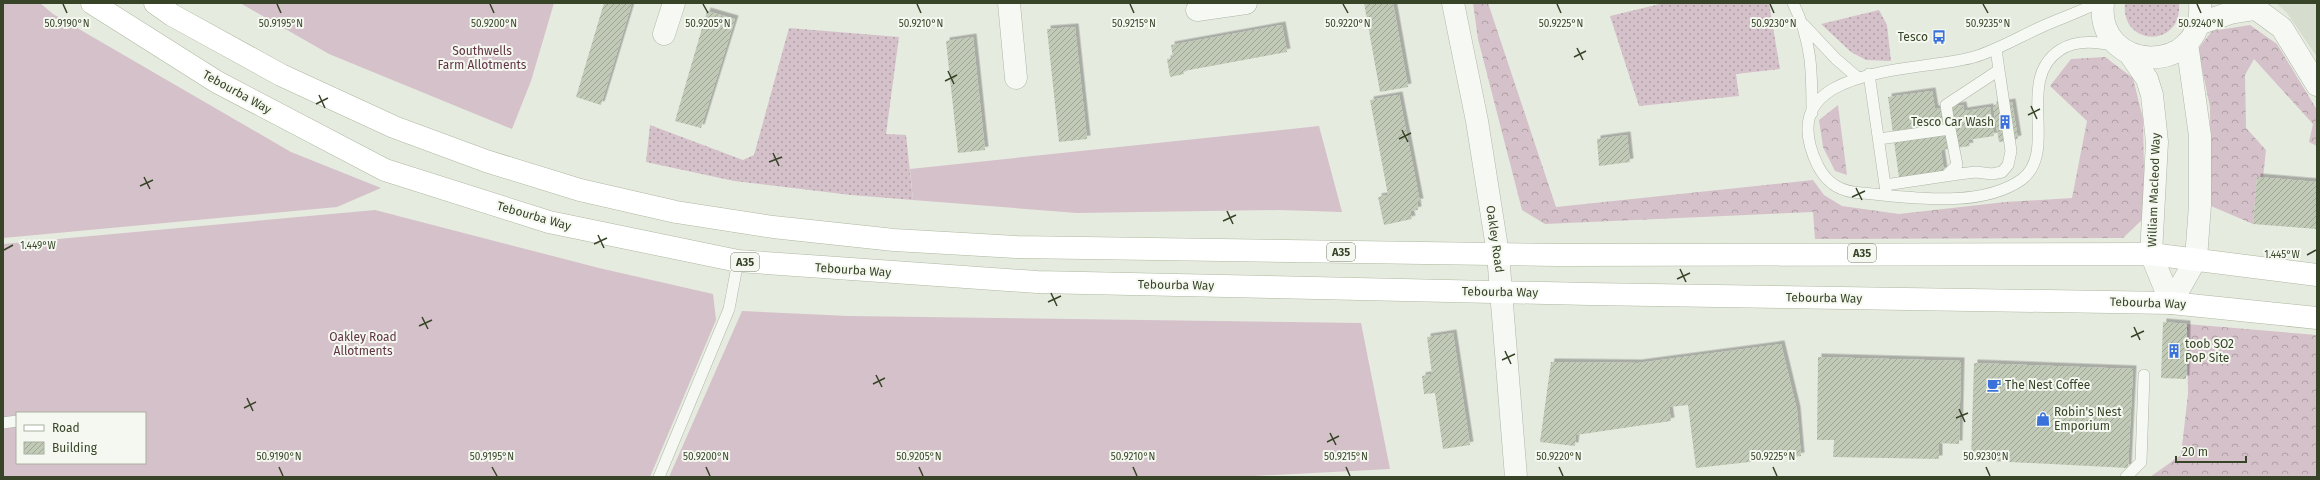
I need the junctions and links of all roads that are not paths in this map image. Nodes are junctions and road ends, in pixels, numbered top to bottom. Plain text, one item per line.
1 (92, 3) edge
2 (155, 3) edge
3 (674, 3) edge
4 (1010, 3) edge
5 (1246, 3) edge
6 (1453, 3) edge
7 (1793, 3) edge
8 (2097, 3) edge
9 (2104, 3) edge
10 (2200, 3) edge
11 (1222, 5) edge
12 (2251, 6) edge
13 (1197, 10) dead end
14 (1804, 24) junction
15 (2193, 33) junction
16 (664, 34) dead end
17 (1996, 49) junction
18 (2125, 50) junction
19 (1999, 70) junction
20 (1869, 74) junction
21 (1857, 77) junction
22 (1016, 78) dead end
23 (2317, 85) edge
24 (1812, 113) junction
25 (1950, 129) junction
26 (1879, 139) junction
27 (1946, 176) junction
28 (1886, 190) junction
29 (1498, 254) junction
30 (2151, 254) junction
31 (2196, 259) junction
32 (738, 261) junction
33 (2317, 275) edge
34 (1502, 292) junction
35 (2170, 303) junction
36 (2317, 318) edge
37 (2144, 375) dead end
38 (16, 421) edge
39 (3, 423) edge
40 (659, 477) edge
41 (1516, 477) edge
42 (2126, 477) edge

1 - 32 main road, Tebourba Way / A35
2 - 29 main road, A35
3 - 16 street
4 - 22 street
5 - 11 street
6 - 29 street, Oakley Road
7 - 14 lane
8 - 17 lane
9 - 18 street, William Macleod Way
10 - 15 street
11 - 13 street
12 - 15 street
12 - 23 street
14 - 21 lane
14 - 24 lane
15 - 18 street
15 - 31 street
17 - 19 lane
17 - 20 lane
18 - 28 lane
18 - 30 street, William Macleod Way
19 - 25 lane
19 - 27 lane
20 - 21 lane
20 - 26 lane
21 - 24 lane
24 - 28 lane
25 - 26 lane
25 - 27 lane
26 - 28 lane
27 - 28 lane
29 - 30 main road, A35
29 - 34 street, Oakley Road
30 - 31 main road, A35
30 - 35 street, William Macleod Way
31 - 33 main road, A35
31 - 35 street
32 - 34 main road, Tebourba Way / A35
32 - 40 lane
34 - 35 main road, Tebourba Way / A35
34 - 41 street, Oakley Road
35 - 36 main road, Tebourba Way / A35
37 - 42 lane
38 - 39 lane

